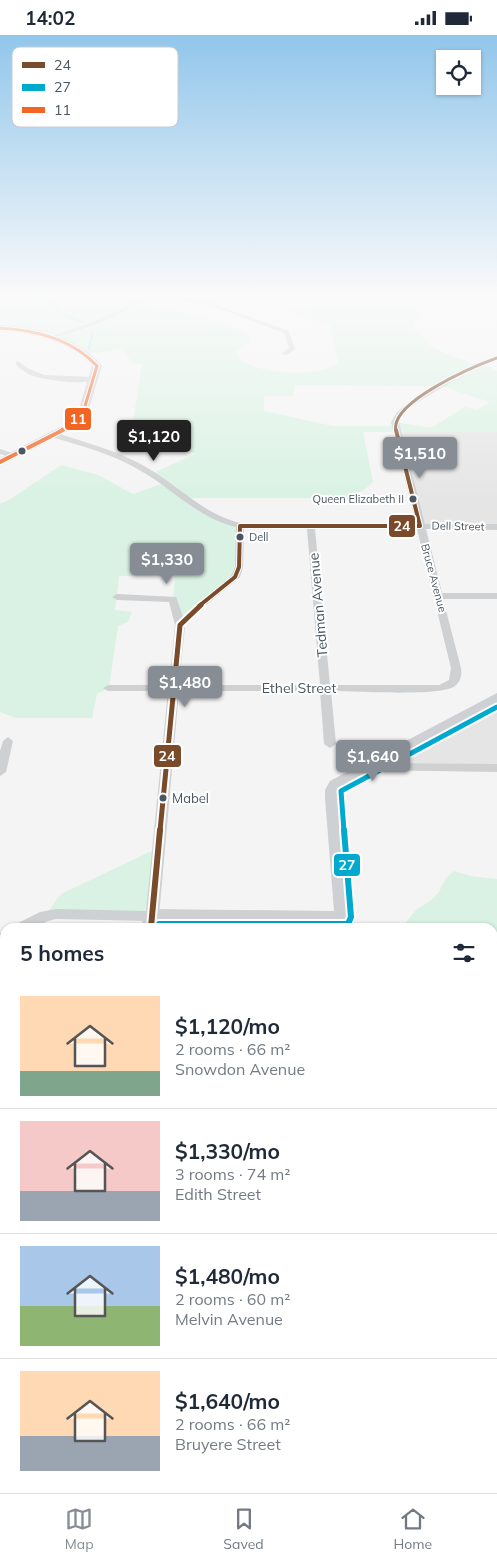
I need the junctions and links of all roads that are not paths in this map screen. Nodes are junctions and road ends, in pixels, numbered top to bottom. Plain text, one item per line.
1 (18, 363) dead end
2 (95, 363) edge
3 (481, 363) edge
4 (93, 379) junction
5 (54, 435) junction
6 (0, 451) edge
7 (13, 456) junction
8 (0, 462) edge
9 (240, 526) junction
10 (311, 526) junction
11 (420, 526) junction
12 (497, 527) edge
13 (439, 596) junction
14 (497, 596) edge
15 (117, 597) dead end
16 (180, 625) junction
17 (456, 679) joint
18 (174, 687) junction
19 (108, 688) dead end
20 (325, 688) junction
21 (497, 698) edge
22 (8, 741) dead end
23 (330, 744) dead end
24 (369, 767) junction
25 (497, 767) edge
26 (0, 772) edge
27 (151, 921) edge
28 (30, 923) edge
29 (344, 923) edge

1 - 4 street
2 - 4 street
3 - 11 street, Bruce Avenue
4 - 5 street
5 - 7 street
5 - 9 street, Dell Street
6 - 7 street
7 - 8 street
9 - 10 street, Dell Street
9 - 16 street
10 - 11 street, Dell Street
10 - 20 street, Tedman Avenue
11 - 12 street, Dell Street
11 - 13 street, Bruce Avenue
13 - 14 street
13 - 17 street, Bruce Avenue
15 - 16 street
16 - 18 street
17 - 20 street, Ethel Street
18 - 19 street, Ethel Street
18 - 20 street, Ethel Street
18 - 27 street
20 - 23 street, Tedman Avenue
21 - 24 street
22 - 26 street
24 - 25 street
24 - 29 street
27 - 28 street
27 - 29 street

